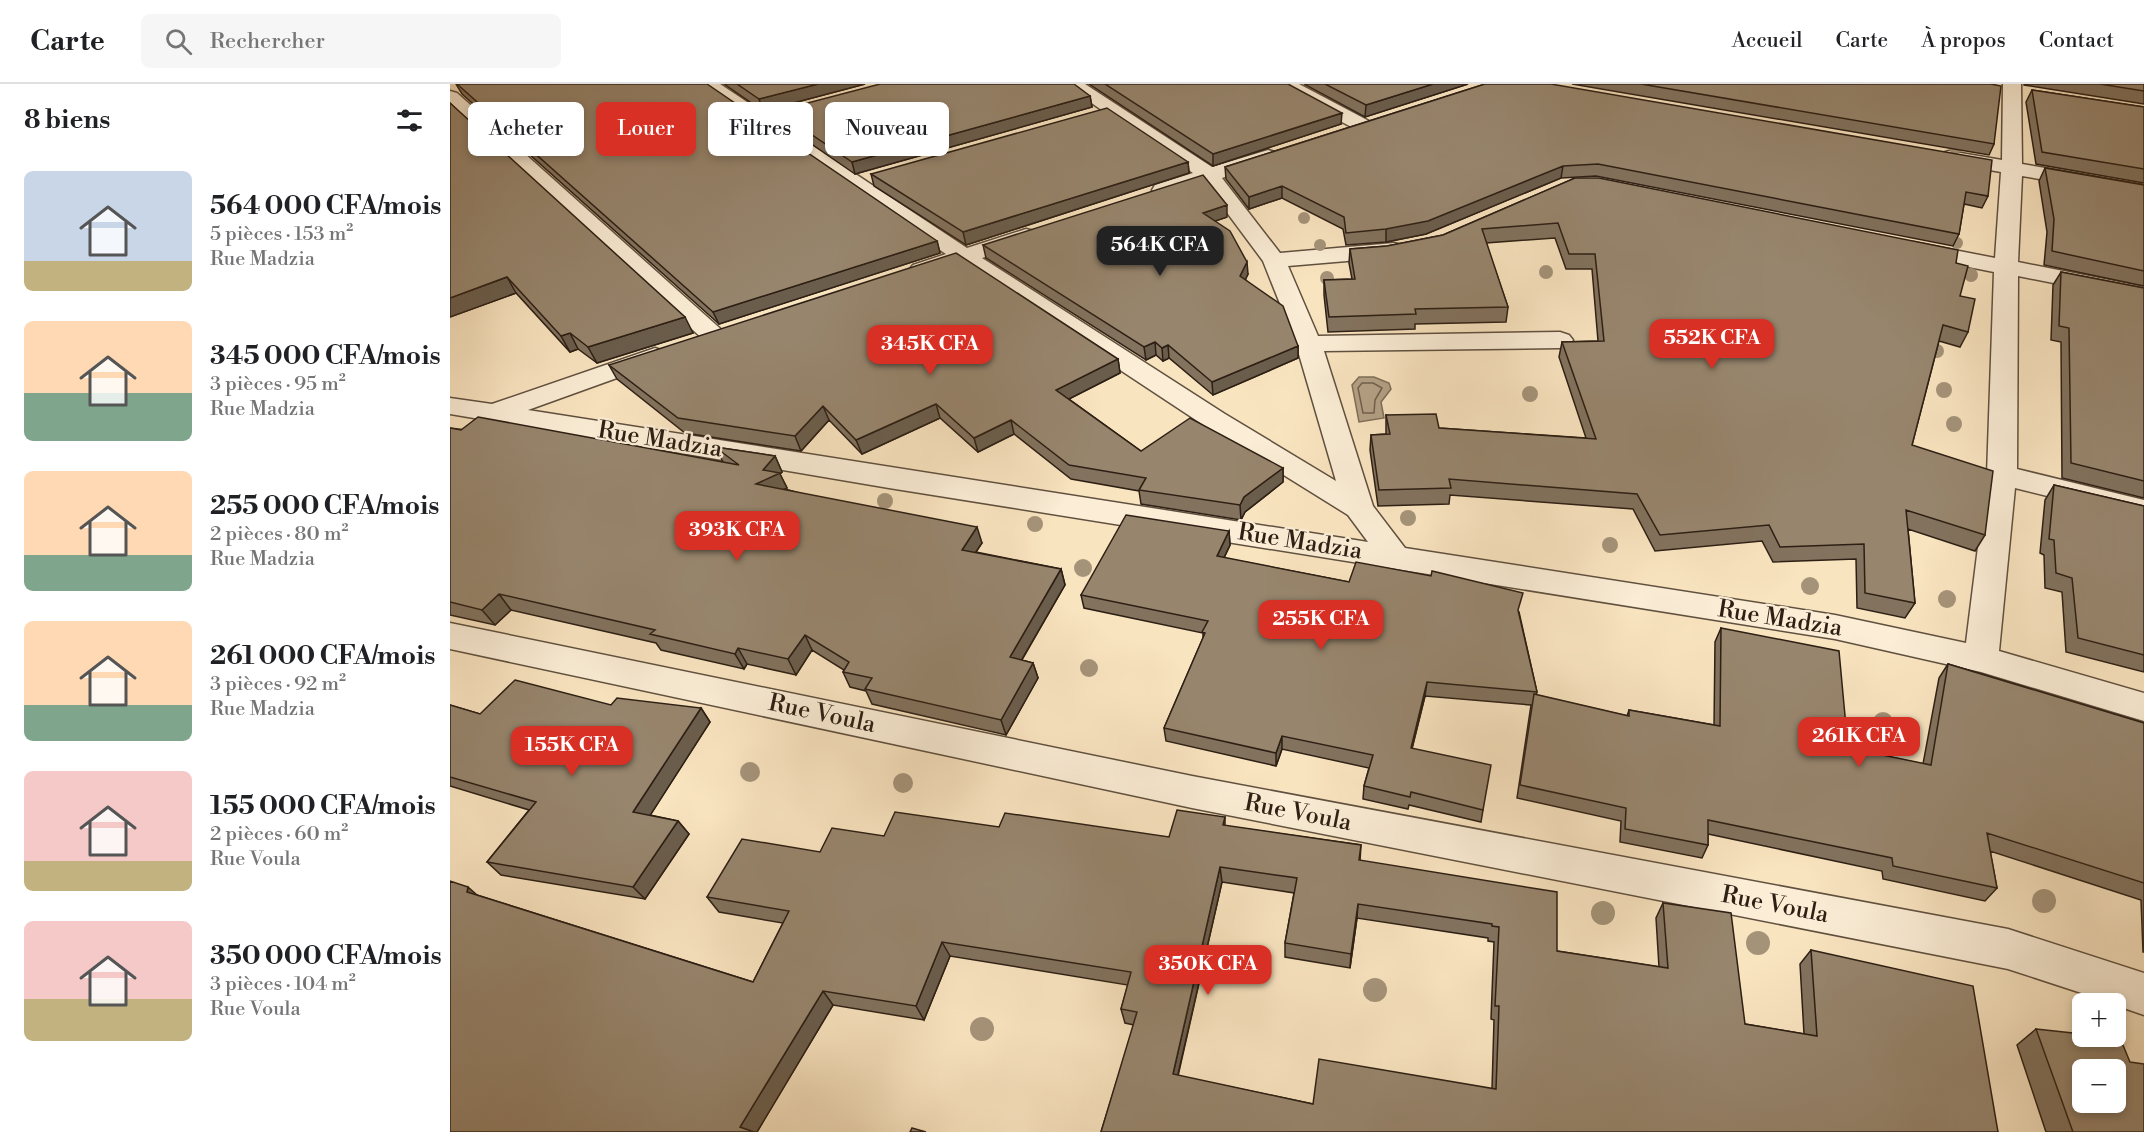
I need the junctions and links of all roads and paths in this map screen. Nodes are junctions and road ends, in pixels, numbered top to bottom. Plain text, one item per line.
1 (457, 84) edge
2 (708, 84) edge
3 (1073, 84) edge
4 (1285, 84) edge
5 (450, 86) edge
6 (2012, 90) edge
7 (450, 97) edge
8 (1329, 136) edge
9 (1285, 150) edge
10 (1930, 154) edge
11 (2012, 168) junction
12 (1209, 175) junction
13 (2144, 191) edge
14 (1143, 197) edge
15 (1043, 230) edge
16 (1890, 244) edge
17 (1409, 247) edge
18 (966, 256) junction
19 (1274, 260) junction
20 (2006, 268) junction
21 (904, 276) edge
22 (2144, 294) edge
23 (738, 330) edge
24 (1560, 340) edge
25 (694, 344) junction
26 (1309, 344) junction
27 (450, 406) edge
28 (495, 412) junction
29 (2002, 475) junction
30 (1359, 508) junction
31 (2144, 510) edge
32 (1395, 557) junction
33 (450, 636) edge
34 (1981, 659) junction
35 (2144, 707) edge
36 (2144, 994) edge

1 - 5 street
2 - 18 street
3 - 12 street
4 - 8 street
6 - 11 street
7 - 25 street
9 - 12 street
10 - 11 street
11 - 13 street
11 - 20 street
12 - 14 street
12 - 19 street
15 - 18 street
16 - 20 street
17 - 19 street
18 - 21 street
18 - 30 street
19 - 26 street
20 - 22 street
20 - 29 street
23 - 25 street
24 - 26 street
25 - 28 street
26 - 30 street
27 - 28 street, Rue Madzia
28 - 32 street, Rue Madzia
29 - 31 street
29 - 34 street
30 - 32 street
32 - 34 street, Rue Madzia
33 - 36 street, Rue Voula
34 - 35 street, Rue Madzia

